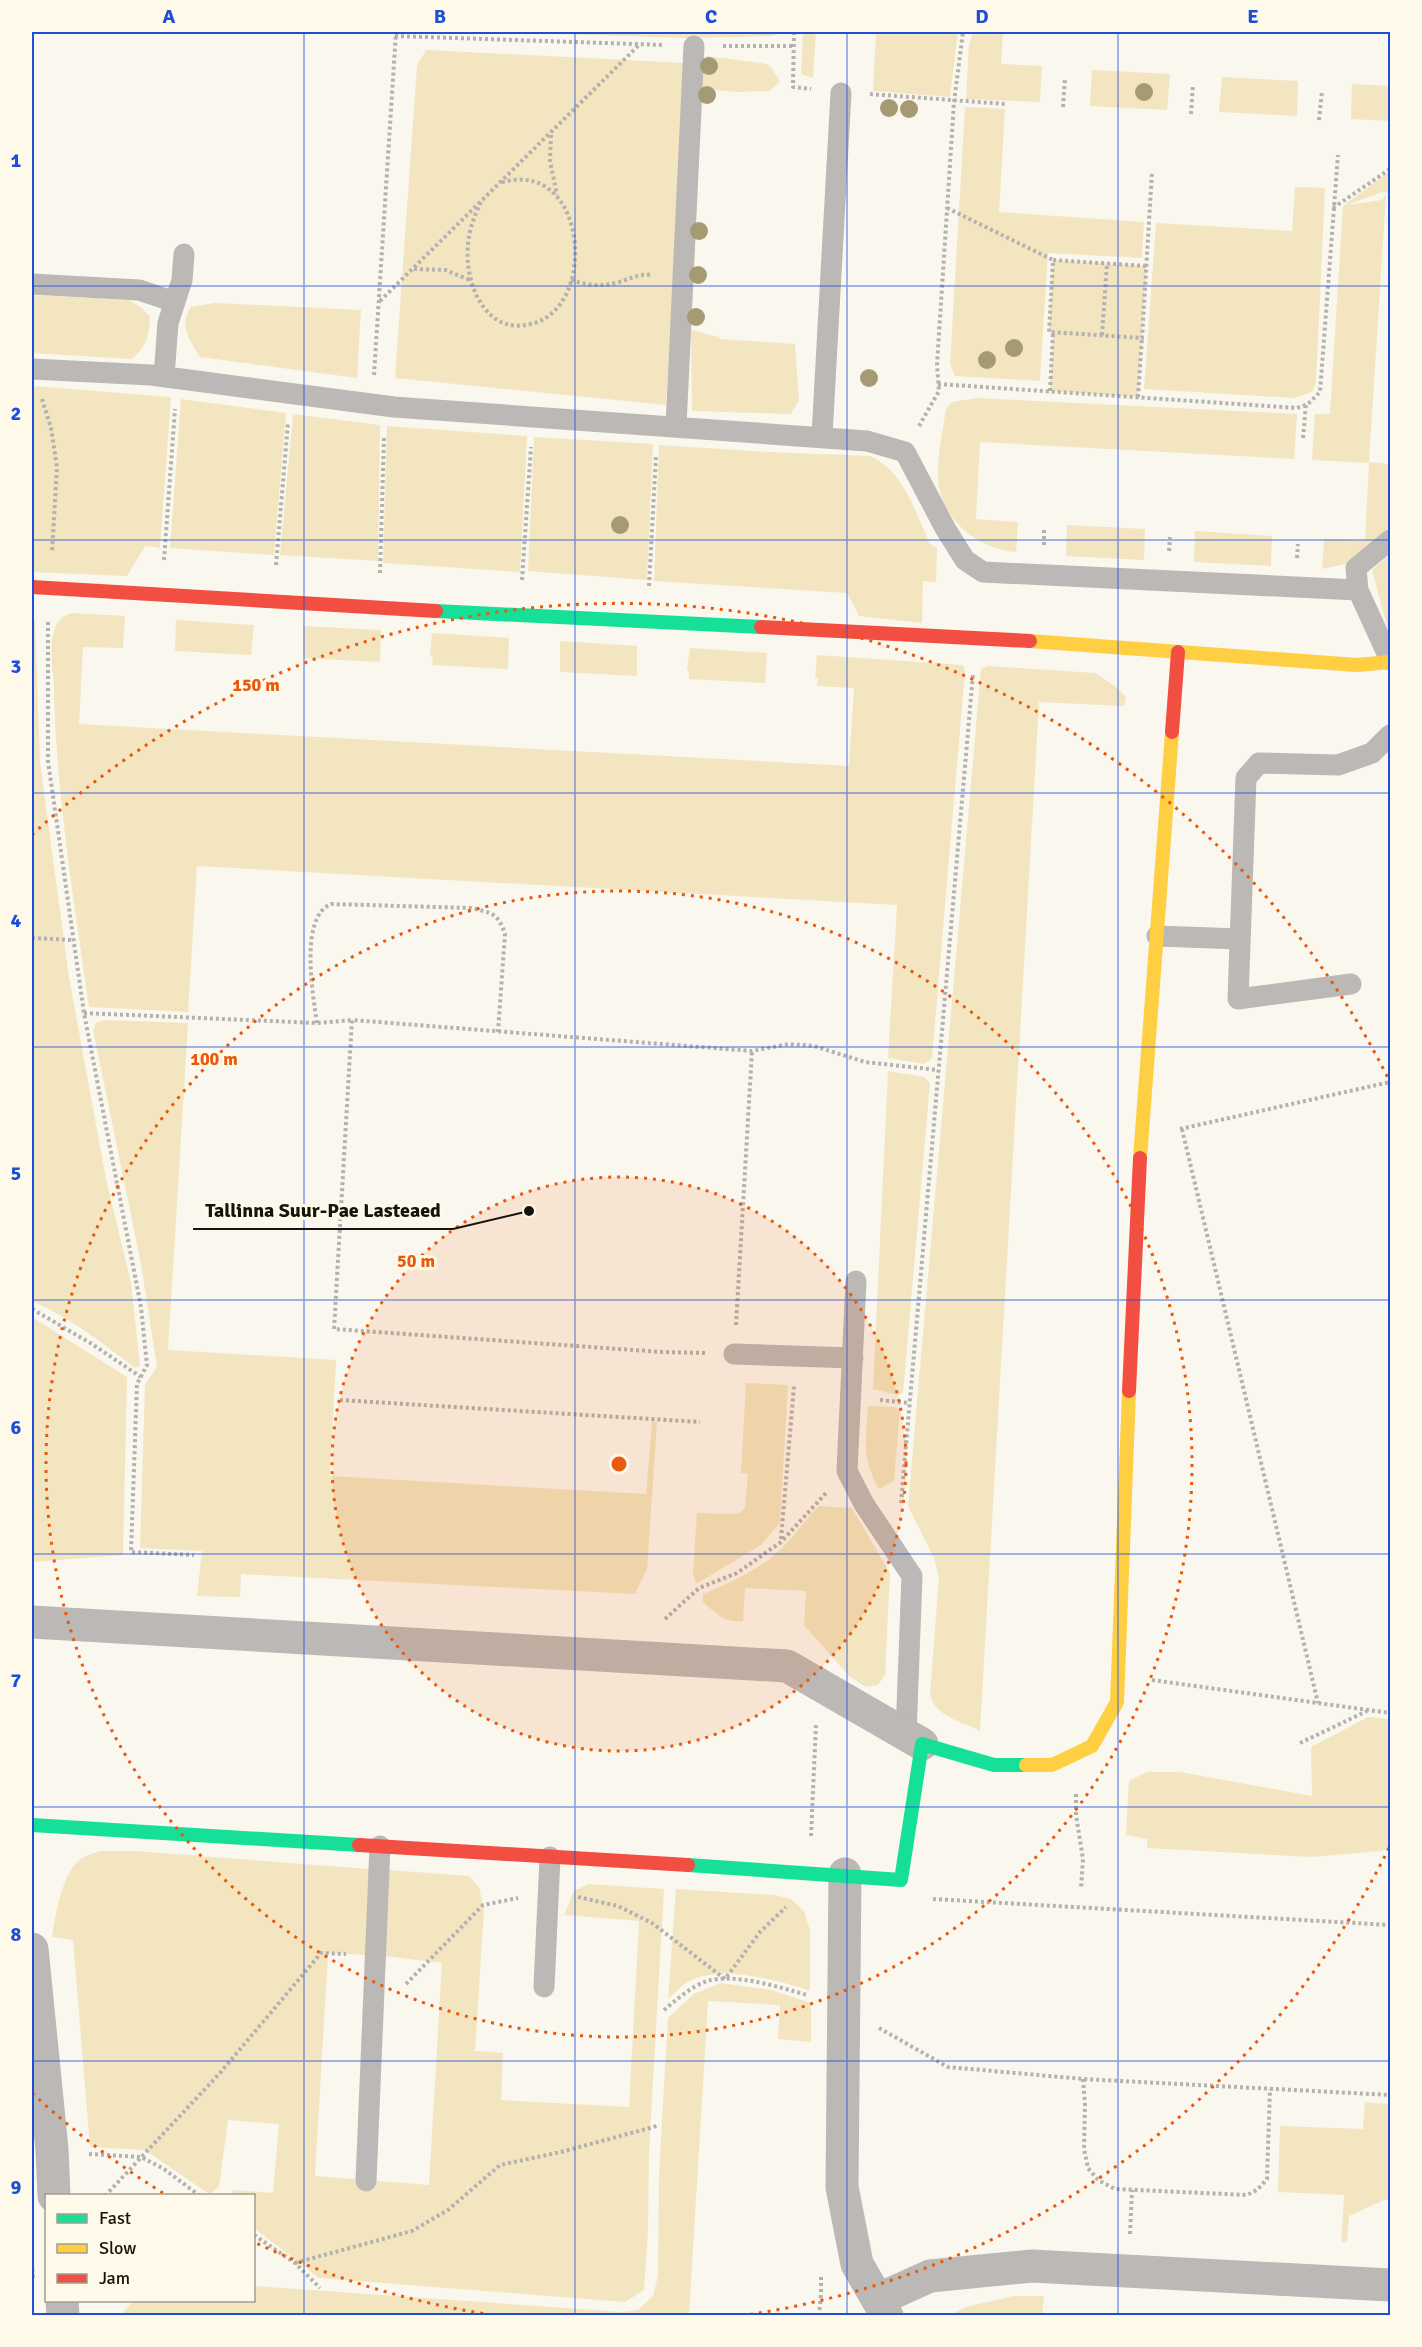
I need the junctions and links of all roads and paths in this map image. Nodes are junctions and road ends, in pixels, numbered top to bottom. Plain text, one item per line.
1 (794, 32) edge
2 (963, 32) edge
3 (396, 34) edge
4 (640, 44) junction
5 (694, 46) junction
6 (793, 46) junction
7 (1065, 78) dead end
8 (1193, 85) dead end
9 (1322, 92) dead end
10 (842, 93) junction
11 (954, 102) junction
12 (1005, 104) dead end
13 (1063, 107) dead end
14 (1191, 114) dead end
15 (1319, 120) dead end
16 (552, 132) junction
17 (1338, 155) dead end
18 (1390, 169) edge
19 (1152, 172) dead end
20 (500, 183) junction
21 (558, 196) junction
22 (481, 202) junction
23 (947, 208) junction
24 (1333, 208) junction
25 (184, 254) dead end
26 (1053, 260) junction
27 (1107, 264) junction
28 (1146, 266) junction
29 (412, 270) junction
30 (571, 280) junction
31 (470, 281) junction
32 (32, 284) edge
33 (682, 292) junction
34 (175, 302) junction
35 (379, 302) junction
36 (1053, 332) junction
37 (1102, 335) junction
38 (1142, 338) junction
39 (32, 369) edge
40 (171, 377) junction
41 (938, 384) junction
42 (1050, 392) junction
43 (291, 393) junction
44 (1138, 397) junction
45 (1306, 404) junction
46 (379, 405) junction
47 (533, 416) junction
48 (666, 425) junction
49 (822, 436) junction
50 (1303, 438) dead end
51 (905, 452) junction
52 (1390, 540) edge
53 (32, 587) edge
54 (50, 588) junction
55 (1358, 590) junction
56 (161, 596) junction
57 (273, 602) junction
58 (379, 608) junction
59 (520, 616) junction
60 (648, 622) junction
61 (975, 637) junction
62 (1178, 652) junction
63 (1390, 661) edge
64 (1390, 735) edge
65 (1157, 936) junction
66 (32, 938) edge
67 (1240, 939) junction
68 (73, 940) junction
69 (1351, 984) dead end
70 (84, 1013) junction
71 (352, 1020) junction
72 (317, 1023) junction
73 (498, 1032) junction
74 (752, 1051) junction
75 (938, 1070) junction
76 (1390, 1082) edge
77 (1182, 1129) junction
78 (1141, 1138) junction
79 (856, 1281) dead end
80 (32, 1309) edge
81 (734, 1354) junction
82 (853, 1358) junction
83 (794, 1376) dead end
84 (141, 1377) junction
85 (340, 1400) dead end
86 (699, 1422) dead end
87 (847, 1471) junction
88 (905, 1511) dead end
89 (781, 1542) junction
90 (194, 1556) dead end
91 (665, 1619) dead end
92 (32, 1622) edge
93 (1118, 1676) junction
94 (818, 1684) junction
95 (1318, 1704) junction
96 (1368, 1710) junction
97 (1390, 1713) edge
98 (914, 1739) junction
99 (1300, 1743) dead end
100 (1075, 1754) junction
101 (32, 1825) edge
102 (380, 1846) junction
103 (550, 1857) junction
104 (810, 1872) junction
105 (845, 1874) junction
106 (1081, 1889) dead end
107 (549, 1892) junction
108 (921, 1898) dead end
109 (789, 1904) dead end
110 (1390, 1925) edge
111 (32, 1949) edge
112 (375, 1956) junction
113 (725, 1979) junction
114 (544, 1987) dead end
115 (816, 1998) dead end
116 (664, 2010) dead end
117 (373, 2019) junction
118 (870, 2023) dead end
119 (1083, 2079) junction
120 (1270, 2089) junction
121 (1390, 2095) edge
122 (657, 2126) dead end
123 (52, 2153) junction
124 (141, 2157) junction
125 (366, 2181) dead end
126 (1132, 2190) junction
127 (54, 2194) edge
128 (107, 2194) edge
129 (197, 2194) edge
130 (255, 2236) edge
131 (295, 2263) junction
132 (1128, 2271) junction
133 (1390, 2285) edge
134 (320, 2288) dead end
135 (883, 2307) edge

1 - 6 path
2 - 11 path
3 - 4 path
3 - 35 path
4 - 5 path
4 - 16 path
5 - 6 path
5 - 33 lane
6 - 10 path
7 - 13 path
8 - 14 path
9 - 15 path
10 - 11 path
10 - 49 lane
11 - 12 path
11 - 23 path
16 - 20 path
16 - 21 path
17 - 24 path
18 - 24 path
19 - 28 path
20 - 21 path
20 - 22 path
21 - 30 path
22 - 29 path
22 - 31 path
23 - 26 path
23 - 41 path
24 - 45 path
25 - 34 lane
26 - 27 path
26 - 36 path
27 - 28 path
27 - 37 path
28 - 38 path
29 - 31 path
29 - 35 path
30 - 31 path
30 - 33 path
32 - 34 lane
33 - 48 lane
34 - 40 lane
35 - 46 path
36 - 37 path
36 - 42 path
37 - 38 path
38 - 44 path
39 - 40 lane
39 - 54 path
40 - 43 lane
40 - 56 path
41 - 42 path
41 - 51 path
42 - 44 path
43 - 46 lane
43 - 57 path
44 - 45 path
45 - 50 path
46 - 47 lane
46 - 58 path
47 - 48 lane
47 - 59 path
48 - 49 lane
48 - 60 path
49 - 51 lane
51 - 55 lane
52 - 55 lane
53 - 54 street
54 - 56 street
54 - 68 path
55 - 63 lane
56 - 57 street
57 - 58 street
58 - 59 street
59 - 60 street
60 - 61 street
61 - 62 street
61 - 75 path
62 - 63 street
62 - 65 street
64 - 67 lane
65 - 67 lane
65 - 78 street
66 - 68 path
67 - 69 lane
68 - 70 path
70 - 72 path
70 - 84 path
71 - 72 path
71 - 73 path
71 - 81 path
72 - 73 path
73 - 74 path
74 - 75 path
74 - 81 path
75 - 88 path
76 - 77 path
77 - 78 path
77 - 95 path
78 - 93 street
79 - 82 lane
80 - 84 path
81 - 82 lane
82 - 87 lane
83 - 89 path
84 - 90 path
85 - 86 path
87 - 89 path
87 - 98 lane
89 - 91 path
92 - 94 street
93 - 95 path
93 - 100 street
94 - 98 street
94 - 104 path
95 - 96 path
96 - 97 path
96 - 99 path
98 - 100 street
98 - 105 street
100 - 106 path
101 - 102 street
102 - 103 street
102 - 112 lane
103 - 104 street
103 - 107 lane
104 - 105 street
105 - 135 street
107 - 113 path
107 - 114 lane
107 - 117 path
108 - 110 path
109 - 113 path
111 - 123 street
112 - 117 lane
112 - 124 path
113 - 115 path
113 - 116 path
117 - 125 lane
118 - 119 path
119 - 120 path
119 - 126 path
120 - 121 path
120 - 126 path
122 - 131 path
123 - 124 path
123 - 127 street
124 - 128 path
124 - 129 path
126 - 132 path
130 - 131 path
131 - 134 path
132 - 133 street
132 - 135 street

